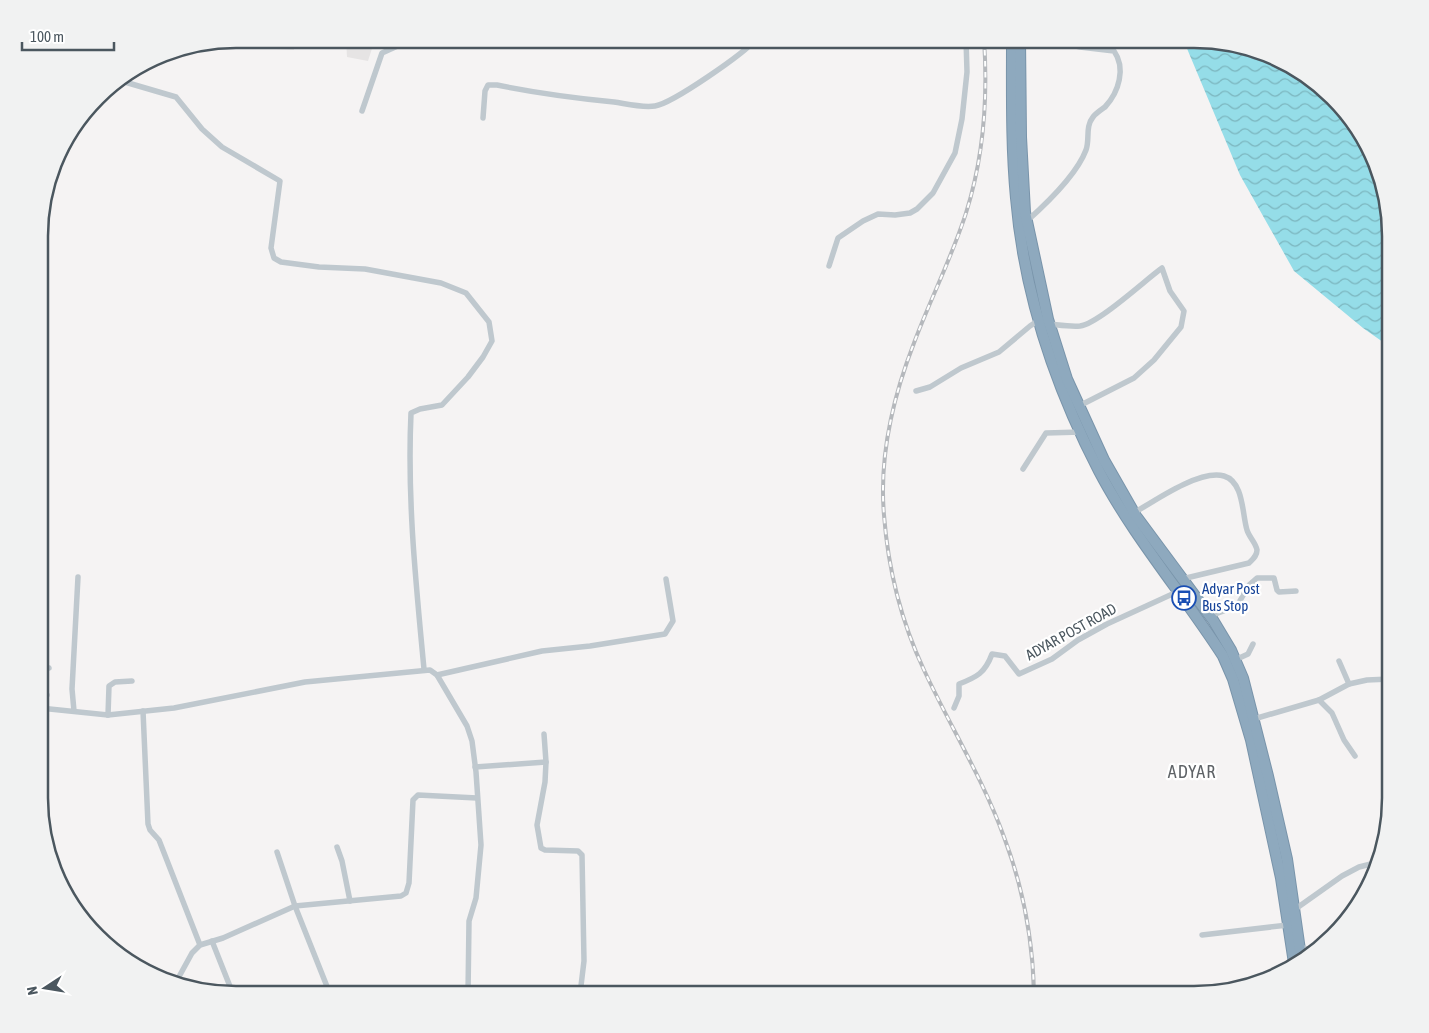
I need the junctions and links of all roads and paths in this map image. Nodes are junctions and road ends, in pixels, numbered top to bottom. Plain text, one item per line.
1 (393, 48) edge
2 (747, 48) edge
3 (966, 48) edge
4 (1012, 48) edge
5 (1020, 48) edge
6 (1093, 48) edge
7 (126, 82) edge
8 (362, 111) dead end
9 (483, 118) dead end
10 (1027, 221) junction
11 (829, 266) dead end
12 (1039, 320) junction
13 (1049, 324) junction
14 (916, 391) dead end
15 (1080, 406) junction
16 (1081, 432) junction
17 (1023, 470) dead end
18 (1134, 513) junction
19 (1138, 526) junction
20 (78, 577) dead end
21 (666, 579) dead end
22 (1182, 579) junction
23 (1179, 591) junction
24 (1296, 591) dead end
25 (1210, 616) junction
26 (1253, 644) dead end
27 (1235, 660) junction
28 (1339, 661) dead end
29 (424, 669) junction
30 (437, 676) junction
31 (1382, 679) edge
32 (132, 681) dead end
33 (1348, 684) junction
34 (1319, 700) junction
35 (954, 708) dead end
36 (48, 709) edge
37 (74, 711) junction
38 (143, 711) junction
39 (108, 715) junction
40 (1254, 720) junction
41 (544, 734) dead end
42 (1355, 756) dead end
43 (546, 762) junction
44 (475, 767) junction
45 (477, 798) junction
46 (337, 848) dead end
47 (277, 852) dead end
48 (1369, 864) edge
49 (350, 901) junction
50 (295, 906) junction
51 (1294, 910) junction
52 (1288, 925) junction
53 (1202, 935) dead end
54 (212, 941) junction
55 (200, 945) junction
56 (1304, 950) edge
57 (1293, 957) edge
58 (180, 977) edge
59 (230, 986) edge
60 (327, 986) edge
61 (468, 986) edge
62 (581, 986) edge

1 - 8 street
2 - 9 street
3 - 11 street
4 - 12 highway
5 - 10 highway
6 - 10 street
7 - 29 street
10 - 13 highway
12 - 14 street
12 - 16 highway
13 - 15 highway
13 - 15 street
15 - 18 highway
16 - 17 street
16 - 19 highway
18 - 19 highway
18 - 22 street
19 - 22 highway
19 - 23 highway
20 - 37 street
21 - 30 street
22 - 25 highway
23 - 35 street, ADYAR POST ROAD
23 - 52 highway
24 - 25 street
25 - 27 highway
26 - 27 street
27 - 40 highway
28 - 33 street
29 - 30 street
29 - 38 street
30 - 44 street
31 - 33 street
32 - 39 street
33 - 34 street
34 - 40 street
34 - 42 street
36 - 37 street
37 - 39 street
38 - 39 street
38 - 55 street
40 - 51 highway
41 - 43 street
43 - 44 street
43 - 62 street
44 - 45 street
45 - 49 street
45 - 61 street
46 - 49 street
47 - 50 street
48 - 51 street
49 - 50 street
50 - 54 street
50 - 60 street
51 - 56 highway
52 - 53 street
52 - 57 highway
54 - 55 street
54 - 59 street
55 - 58 street

